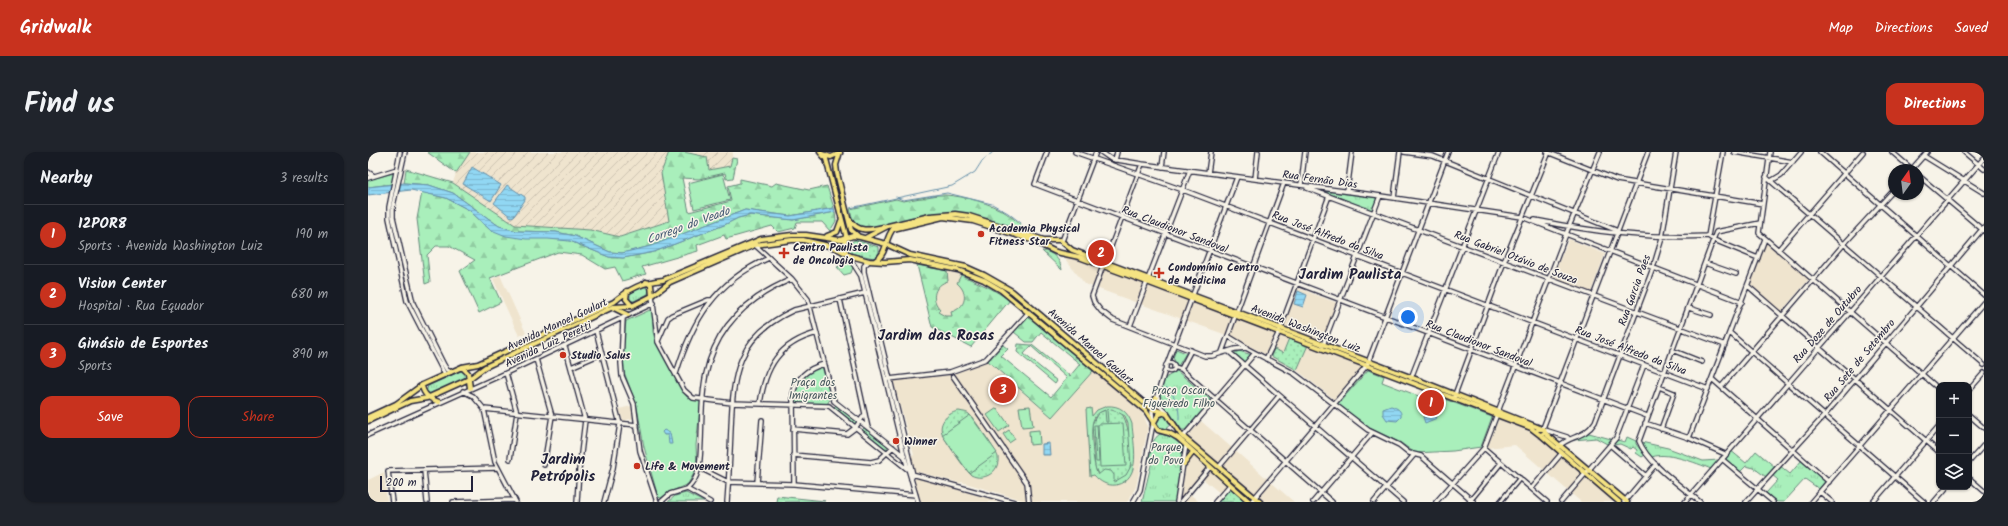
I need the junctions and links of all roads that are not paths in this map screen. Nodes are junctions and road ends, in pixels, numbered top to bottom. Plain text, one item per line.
1 (400, 152) edge
2 (405, 152) edge
3 (840, 152) edge
4 (1047, 152) edge
5 (1075, 152) edge
6 (1096, 152) edge
7 (1101, 152) edge
8 (1117, 152) edge
9 (1164, 152) edge
10 (1211, 152) edge
11 (1258, 152) edge
12 (1305, 152) edge
13 (1352, 152) edge
14 (1400, 152) edge
15 (1404, 152) edge
16 (1448, 152) edge
17 (1499, 152) edge
18 (1548, 152) edge
19 (1600, 152) edge
20 (1648, 152) edge
21 (1676, 152) edge
22 (1723, 152) edge
23 (1734, 152) edge
24 (1770, 152) edge
25 (1801, 152) edge
26 (1820, 152) edge
27 (1863, 152) edge
28 (1892, 152) edge
29 (1927, 152) edge
30 (1964, 152) edge
31 (821, 153) edge
32 (1924, 156) junction
33 (1093, 158) junction
34 (1769, 158) junction
35 (1984, 158) edge
36 (1115, 160) junction
37 (1444, 161) junction
38 (1793, 162) junction
39 (1142, 164) junction
40 (1905, 164) edge
41 (1917, 164) edge
42 (1979, 164) junction
43 (1162, 167) junction
44 (1984, 169) edge
45 (397, 170) junction
46 (1190, 170) junction
47 (1592, 170) junction
48 (368, 172) edge
49 (1208, 173) junction
50 (1845, 173) junction
51 (1139, 175) junction
52 (374, 176) junction
53 (1237, 176) junction
54 (1766, 177) junction
55 (368, 178) edge
56 (1489, 178) junction
57 (1254, 179) junction
58 (1924, 180) edge
59 (1965, 180) junction
60 (1771, 181) junction
61 (1284, 183) junction
62 (1636, 183) junction
63 (1300, 185) junction
64 (1670, 189) junction
65 (1183, 190) junction
66 (1346, 191) junction
67 (1984, 193) edge
68 (1329, 196) junction
69 (1380, 196) junction
70 (1532, 196) junction
71 (1716, 196) junction
72 (1888, 197) edge
73 (1394, 198) junction
74 (1078, 201) junction
75 (1948, 201) junction
76 (392, 202) junction
77 (1427, 203) junction
78 (1763, 204) junction
79 (1882, 204) junction
80 (1226, 206) junction
81 (1476, 210) junction
82 (1374, 212) junction
83 (1574, 213) junction
84 (1809, 214) junction
85 (841, 216) junction
86 (847, 217) junction
87 (1122, 218) junction
88 (1524, 218) junction
89 (974, 219) junction
90 (979, 221) junction
91 (1760, 222) junction
92 (1270, 223) junction
93 (888, 226) junction
94 (1569, 227) junction
95 (1418, 229) junction
96 (1983, 229) edge
97 (1617, 233) junction
98 (1566, 234) junction
99 (1165, 235) junction
100 (1708, 236) junction
101 (1917, 236) junction
102 (822, 237) junction
103 (862, 238) junction
104 (1662, 238) junction
105 (846, 239) junction
106 (1314, 239) junction
107 (1765, 239) junction
108 (1714, 240) junction
109 (1055, 241) junction
110 (1064, 243) junction
111 (886, 244) junction
112 (1844, 244) junction
113 (755, 246) junction
114 (1462, 246) junction
115 (1053, 250) junction
116 (1778, 250) junction
117 (1209, 251) junction
118 (1610, 251) junction
119 (1061, 252) junction
120 (846, 253) junction
121 (1357, 256) junction
122 (769, 258) junction
123 (1758, 258) junction
124 (871, 261) junction
125 (1504, 262) junction
126 (1104, 264) junction
127 (1705, 264) junction
128 (1951, 265) junction
129 (1253, 268) junction
130 (1653, 268) junction
131 (1401, 272) junction
132 (1736, 274) dead end
133 (1881, 277) junction
134 (1549, 279) junction
135 (792, 280) junction
136 (1148, 280) junction
137 (1813, 280) junction
138 (646, 282) junction
139 (1297, 284) junction
140 (1697, 285) junction
141 (1748, 286) junction
142 (1446, 289) junction
143 (627, 291) junction
144 (867, 293) junction
145 (1984, 295) edge
146 (652, 296) junction
147 (1592, 296) junction
148 (1192, 297) junction
149 (840, 299) junction
150 (712, 300) junction
151 (1340, 300) junction
152 (1742, 302) junction
153 (1984, 302) edge
154 (654, 303) junction
155 (632, 306) junction
156 (810, 306) junction
157 (1488, 306) junction
158 (1916, 306) junction
159 (613, 307) junction
160 (1689, 308) junction
161 (1029, 312) junction
162 (1636, 312) junction
163 (1849, 312) junction
164 (1236, 314) junction
165 (628, 315) junction
166 (1711, 315) dead end
167 (1782, 316) junction
168 (1384, 317) junction
169 (622, 318) junction
170 (1532, 322) junction
171 (1130, 326) junction
172 (1681, 328) junction
173 (1280, 330) junction
174 (596, 331) junction
175 (817, 333) junction
176 (1730, 333) junction
177 (1428, 334) junction
178 (1228, 336) junction
179 (1576, 339) junction
180 (1953, 339) junction
181 (432, 341) junction
182 (658, 342) junction
183 (428, 343) junction
184 (1175, 343) junction
185 (1885, 343) junction
186 (1323, 345) junction
187 (1725, 345) junction
188 (565, 346) junction
189 (1819, 347) junction
190 (1173, 348) junction
191 (1246, 348) junction
192 (1191, 350) junction
193 (1471, 350) junction
194 (1672, 350) junction
195 (1228, 351) junction
196 (1222, 352) junction
197 (1752, 352) junction
198 (1255, 353) junction
199 (602, 354) junction
200 (1620, 356) junction
201 (536, 359) junction
202 (1266, 359) junction
203 (1702, 362) dead end
204 (1367, 363) junction
205 (824, 364) junction
206 (1166, 365) junction
207 (1644, 365) junction
208 (1244, 366) junction
209 (1515, 366) junction
210 (1984, 366) edge
211 (462, 367) junction
212 (571, 367) junction
213 (1173, 367) junction
214 (1180, 369) junction
215 (451, 372) junction
216 (1664, 372) junction
217 (506, 373) junction
218 (1984, 373) edge
219 (676, 374) junction
220 (1922, 374) junction
221 (445, 375) junction
222 (953, 376) dead end
223 (1411, 378) junction
224 (1855, 378) junction
225 (469, 379) junction
226 (888, 379) junction
227 (1712, 379) junction
228 (1162, 380) junction
229 (1560, 383) junction
230 (1788, 383) junction
231 (422, 385) junction
232 (1936, 386) edge
233 (1659, 387) junction
234 (1709, 387) junction
235 (1721, 387) junction
236 (1972, 387) edge
237 (470, 388) junction
238 (462, 391) junction
239 (1158, 391) junction
240 (473, 396) junction
241 (1279, 396) junction
242 (1455, 396) junction
243 (429, 398) junction
244 (1156, 398) junction
245 (703, 400) junction
246 (1215, 400) junction
247 (1603, 400) junction
248 (834, 401) junction
249 (439, 402) junction
250 (732, 403) junction
251 (1334, 403) junction
252 (760, 404) junction
253 (792, 404) junction
254 (1146, 404) junction
255 (829, 406) junction
256 (1153, 408) junction
257 (484, 409) junction
258 (1627, 409) junction
259 (1891, 410) junction
260 (517, 413) junction
261 (865, 413) junction
262 (1499, 413) junction
263 (1166, 414) junction
264 (552, 416) junction
265 (1647, 416) junction
266 (1824, 416) junction
267 (368, 417) edge
268 (1972, 418) edge
269 (1172, 419) junction
270 (1756, 419) junction
271 (585, 420) junction
272 (762, 420) dead end
273 (368, 421) edge
274 (860, 422) junction
275 (1645, 423) junction
276 (620, 424) junction
277 (1153, 424) junction
278 (636, 425) junction
279 (1315, 426) junction
280 (855, 428) junction
281 (868, 428) junction
282 (1984, 428) edge
283 (793, 429) junction
284 (1661, 429) junction
285 (1936, 429) edge
286 (1250, 430) junction
287 (1542, 431) junction
288 (1165, 432) junction
289 (1372, 433) junction
290 (368, 435) edge
291 (1184, 438) junction
292 (1689, 438) junction
293 (1569, 439) junction
294 (1926, 441) junction
295 (1186, 445) junction
296 (1610, 445) junction
297 (1984, 445) edge
298 (1860, 446) junction
299 (893, 447) junction
300 (1558, 447) junction
301 (1484, 448) junction
302 (1936, 449) edge
303 (1793, 451) junction
304 (1193, 452) junction
305 (887, 453) junction
306 (1562, 453) junction
307 (1726, 454) junction
308 (904, 455) junction
309 (1414, 455) junction
310 (793, 456) junction
311 (1351, 457) junction
312 (510, 459) dead end
313 (1722, 459) junction
314 (1972, 459) edge
315 (1285, 461) junction
316 (910, 462) junction
317 (1502, 462) junction
318 (1184, 464) junction
319 (1656, 464) junction
320 (544, 465) dead end
321 (1210, 467) junction
322 (1218, 467) junction
323 (497, 468) junction
324 (700, 468) junction
325 (424, 470) junction
326 (1587, 471) junction
327 (910, 473) junction
328 (1646, 476) junction
329 (1895, 476) junction
330 (1520, 478) junction
331 (1972, 481) edge
332 (728, 482) junction
333 (1829, 482) junction
334 (757, 483) junction
335 (1453, 483) junction
336 (794, 484) junction
337 (1230, 484) junction
338 (1387, 488) junction
339 (1532, 488) junction
340 (1758, 488) junction
341 (687, 489) junction
342 (1944, 490) edge
343 (1984, 491) edge
344 (1321, 492) junction
345 (1820, 492) junction
346 (916, 495) junction
347 (1692, 495) junction
348 (1255, 497) junction
349 (516, 501) edge
350 (1471, 501) edge
351 (1625, 501) edge
352 (392, 502) edge
353 (427, 502) edge
354 (453, 502) edge
355 (577, 502) edge
356 (604, 502) edge
357 (657, 502) edge
358 (661, 502) edge
359 (710, 502) edge
360 (728, 502) edge
361 (918, 502) edge
362 (1014, 502) edge
363 (1029, 502) edge
364 (1133, 502) edge
365 (1177, 502) edge
366 (1181, 502) edge
367 (1215, 502) edge
368 (1250, 502) edge
369 (1260, 502) edge
370 (1313, 502) edge
371 (1332, 502) edge
372 (1374, 502) edge
373 (1403, 502) edge
374 (1436, 502) edge
375 (1500, 502) edge
376 (1547, 502) edge
377 (1561, 502) edge
378 (1619, 502) edge
379 (1685, 502) edge
380 (1700, 502) edge
381 (1746, 502) edge
382 (1773, 502) edge
383 (1811, 502) edge
384 (1832, 502) edge
385 (1872, 502) edge
386 (1924, 502) edge
387 (1934, 502) edge

1 - 45 street
2 - 76 street
3 - 31 main road
3 - 86 main road
4 - 74 street, Rua Claudionor Sandoval
5 - 33 street, Rua José Alfredo da Silva
6 - 33 street
7 - 36 street
8 - 36 street
9 - 43 street
10 - 49 street
11 - 57 street
12 - 63 street
13 - 66 street
14 - 73 street
15 - 37 street
16 - 37 street
17 - 56 street
18 - 47 street
18 - 70 street
19 - 47 street
20 - 62 street
21 - 64 street, Rua Garcia Paes
22 - 71 street
23 - 34 street
24 - 34 street
25 - 38 street
26 - 50 street
27 - 50 street
28 - 40 street
29 - 32 street
30 - 42 street
31 - 85 main road
32 - 41 street
32 - 59 street
33 - 51 street, Rua José Alfredo da Silva
33 - 74 street
34 - 38 street
34 - 54 street
35 - 42 street, Rua Doze de Outubro
36 - 39 street, Rua Fernão Dias
37 - 56 street
37 - 77 street
38 - 60 street
39 - 43 street, Rua Fernão Dias
39 - 51 street
42 - 44 street
42 - 59 street, Rua Doze de Outubro
43 - 46 street, Rua Fernão Dias
45 - 52 street
45 - 76 street
46 - 49 street, Rua Fernão Dias
46 - 65 street
47 - 62 street
47 - 83 street
48 - 52 street
49 - 53 street, Rua Fernão Dias
50 - 79 street
50 - 84 street
51 - 65 street, Rua José Alfredo da Silva
51 - 87 street
52 - 55 street
53 - 57 street, Rua Fernão Dias
53 - 80 street
54 - 60 street
54 - 78 street
56 - 70 street
56 - 81 street
57 - 61 street, Rua Fernão Dias
58 - 75 street
59 - 67 street
59 - 75 street, Rua Doze de Outubro
60 - 84 street
61 - 63 street, Rua Fernão Dias
61 - 92 street
62 - 64 street
62 - 97 street
63 - 66 street, Rua Fernão Dias
63 - 68 street, Rua Gabriel Otávio de Souza
64 - 71 street
64 - 104 street, Rua Garcia Paes
65 - 80 street, Rua José Alfredo da Silva
65 - 99 street
66 - 69 street, Rua Fernão Dias
68 - 82 street, Rua Gabriel Otávio de Souza
68 - 106 street
69 - 73 street, Rua Fernão Dias
69 - 82 street
70 - 83 street
70 - 88 street
71 - 78 street
71 - 100 street
72 - 79 street
73 - 77 street, Rua Fernão Dias
74 - 87 street, Rua Claudionor Sandoval
74 - 110 street
75 - 96 street
75 - 101 street, Rua Doze de Outubro
76 - 181 street
76 - 183 street
77 - 81 street, Rua Fernão Dias
77 - 95 street
78 - 91 street
79 - 101 street
79 - 112 street
80 - 92 street, Rua José Alfredo da Silva
80 - 117 street
81 - 88 street, Rua Fernão Dias
81 - 114 street
82 - 95 street, Rua Gabriel Otávio de Souza
82 - 121 street
83 - 94 street
83 - 97 street
84 - 112 street
84 - 116 street
85 - 102 main road
85 - 105 main road
86 - 93 main road
86 - 103 main road
87 - 99 street, Rua Claudionor Sandoval
87 - 126 street
88 - 94 street, Rua Fernão Dias
88 - 98 street
88 - 125 street
89 - 90 main road
89 - 93 main road
89 - 111 main road
90 - 109 main road
90 - 115 main road
91 - 107 street
91 - 108 street
92 - 106 street, Rua José Alfredo da Silva
92 - 129 street
93 - 103 main road
94 - 97 street, Rua Fernão Dias
94 - 98 street
95 - 114 street, Rua Gabriel Otávio de Souza
95 - 131 street
96 - 128 street, Rua Sete de Setembro
97 - 104 street, Rua Fernão Dias
97 - 118 street
98 - 118 street
98 - 134 street
99 - 117 street, Rua Claudionor Sandoval
99 - 136 street
100 - 104 street, Rua Fernão Dias
100 - 108 street
101 - 128 street
101 - 133 street, Rua Doze de Outubro
102 - 105 main road, Avenida Manoel Goulart
102 - 138 main road, Avenida Manoel Goulart
103 - 105 main road, Avenida Manoel Goulart
103 - 111 main road, Avenida Manoel Goulart
104 - 130 street, Rua Garcia Paes
105 - 120 main road
106 - 121 street, Rua José Alfredo da Silva
106 - 139 street
107 - 116 street
107 - 123 street
108 - 123 street
108 - 127 street
109 - 110 main road
109 - 115 main road
110 - 119 main road
110 - 126 main road, Avenida Washington Luiz
111 - 124 main road
111 - 254 main road, Avenida Manoel Goulart
112 - 133 street
112 - 137 street
113 - 120 main road, Avenida Manoel Goulart
113 - 122 street
113 - 146 main road, Avenida Manoel Goulart
114 - 125 street, Rua Gabriel Otávio de Souza
114 - 142 street
115 - 119 main road
116 - 137 street
117 - 129 street, Rua Claudionor Sandoval
117 - 148 street
118 - 130 street
118 - 147 street
119 - 126 main road, Avenida Washington Luiz
120 - 124 main road, Avenida Manoel Goulart
120 - 144 street
121 - 131 street, Rua José Alfredo da Silva
121 - 151 street
122 - 135 street
122 - 150 street
123 - 141 street
124 - 144 street
124 - 161 main road, Avenida Manoel Goulart
125 - 134 street, Rua Gabriel Otávio de Souza
125 - 157 street
126 - 136 main road, Avenida Washington Luiz
126 - 171 street
127 - 132 street
127 - 140 street
128 - 145 street
128 - 158 street, Rua Sete de Setembro
129 - 139 street, Rua Claudionor Sandoval
129 - 164 street
130 - 140 street
130 - 162 street, Rua Garcia Paes
131 - 142 street, Rua José Alfredo da Silva
131 - 168 street
133 - 158 street
133 - 163 street, Rua Doze de Outubro
134 - 147 street, Rua Gabriel Otávio de Souza
134 - 170 street
135 - 156 street
135 - 245 street
136 - 148 main road, Avenida Washington Luiz
136 - 171 street
137 - 163 street
137 - 167 street
138 - 143 main road, Avenida Manoel Goulart
138 - 146 main road
139 - 151 street, Rua Claudionor Sandoval
139 - 173 street
140 - 152 street
140 - 160 street
141 - 152 street
141 - 167 street
142 - 157 street, Rua José Alfredo da Silva
142 - 177 street
143 - 155 main road
143 - 211 main road, Avenida Manoel Goulart
144 - 149 street
144 - 226 street
146 - 154 street
146 - 155 main road, Avenida Manoel Goulart
147 - 162 street, Rua Gabriel Otávio de Souza
147 - 179 street
148 - 164 main road, Avenida Washington Luiz
148 - 184 street
149 - 156 street
149 - 261 street
150 - 182 street
150 - 219 street
151 - 168 street, Rua Claudionor Sandoval
151 - 186 street
152 - 176 street
153 - 180 street
154 - 165 street, Avenida Luiz Peretti
154 - 182 street
155 - 159 main road, Avenida Manoel Goulart
156 - 175 street
156 - 250 street
157 - 170 street, Rua José Alfredo da Silva
157 - 193 street
158 - 180 street
158 - 185 street, Rua Sete de Setembro
159 - 165 main road
159 - 225 main road, Avenida Manoel Goulart
160 - 166 street
160 - 172 street
161 - 226 street
161 - 277 main road, Avenida Manoel Goulart
162 - 172 street, Rua Gabriel Otávio de Souza
162 - 200 street, Rua Garcia Paes
163 - 185 street
163 - 189 street, Rua Doze de Outubro
164 - 173 main road, Avenida Washington Luiz
164 - 178 street
165 - 169 street, Avenida Luiz Peretti
167 - 189 street
167 - 197 street
168 - 177 street, Rua Claudionor Sandoval
168 - 204 street
169 - 174 street, Avenida Luiz Peretti
169 - 278 street
170 - 179 street, Rua José Alfredo da Silva
170 - 209 street
171 - 184 street
172 - 187 street, Rua Gabriel Otávio de Souza
172 - 194 street
173 - 186 main road, Avenida Washington Luiz
173 - 202 street
173 - 204 main road, Avenida Washington Luiz
174 - 188 street, Avenida Luiz Peretti
174 - 199 street
175 - 205 street
175 - 252 street
176 - 187 street
176 - 197 street
177 - 193 street, Rua Claudionor Sandoval
177 - 223 street
178 - 191 street
178 - 196 street
179 - 200 street, Rua José Alfredo da Silva
179 - 229 street
180 - 210 street
180 - 220 street
181 - 183 street
181 - 215 street
182 - 219 street
183 - 221 street
184 - 190 street
184 - 192 street
185 - 220 street
185 - 224 street, Rua Sete de Setembro
186 - 204 main road, Avenida Washington Luiz
187 - 227 street
188 - 201 street, Avenida Luiz Peretti
188 - 212 street
189 - 224 street
189 - 230 street, Rua Doze de Outubro
190 - 206 street
190 - 213 street
191 - 195 street
191 - 198 street
192 - 196 street
192 - 214 street
193 - 209 street, Rua Claudionor Sandoval
193 - 242 street
194 - 203 street
194 - 216 street
195 - 196 street
195 - 208 street
197 - 230 street
197 - 235 street
198 - 202 street
198 - 208 street
199 - 212 street
199 - 276 street
200 - 207 street, Rua José Alfredo da Silva
200 - 247 street, Rua Garcia Paes
201 - 217 street, Avenida Luiz Peretti
201 - 264 street
202 - 251 street
204 - 223 main road, Avenida Washington Luiz
204 - 242 main road, Avenida Washington Luiz
204 - 251 street
205 - 248 street
205 - 253 street
206 - 213 street
206 - 213 street
206 - 228 street
207 - 216 street, Rua José Alfredo da Silva
207 - 258 street
208 - 241 street
208 - 246 street
209 - 229 street, Rua Claudionor Sandoval
209 - 262 street
211 - 215 main road, Avenida Manoel Goulart
211 - 225 main road
212 - 271 street
213 - 214 street
213 - 228 street
214 - 246 street
215 - 221 main road, Avenida Manoel Goulart
216 - 233 street
216 - 234 street, Rua José Alfredo da Silva
217 - 237 street, Avenida Luiz Peretti
217 - 260 street
218 - 236 street
219 - 245 street
220 - 232 street
220 - 259 street
221 - 231 main road, Avenida Manoel Goulart
222 - 363 street
223 - 242 main road, Avenida Washington Luiz
224 - 259 street
224 - 266 street, Rua Sete de Setembro
225 - 237 main road
225 - 243 main road, Avenida Manoel Goulart
226 - 308 street
226 - 316 street
227 - 234 street
227 - 235 street
228 - 239 street
229 - 247 street, Rua Claudionor Sandoval
229 - 287 street
230 - 266 street
230 - 270 street, Rua Doze de Outubro
231 - 243 main road
231 - 267 main road, Avenida Manoel Goulart
233 - 265 street
233 - 284 street
234 - 235 street, Rua José Alfredo da Silva
234 - 292 street
235 - 270 street
237 - 238 street, Avenida Luiz Peretti
237 - 240 street
238 - 240 street
238 - 249 street, Avenida Luiz Peretti
239 - 244 street
239 - 263 street
240 - 257 street
241 - 279 street
241 - 286 street
242 - 262 main road, Avenida Washington Luiz
243 - 249 main road
243 - 273 main road, Avenida Manoel Goulart
244 - 254 main road
244 - 256 street
245 - 250 street
245 - 324 street
246 - 286 street
246 - 291 street
247 - 258 street, Rua Claudionor Sandoval
247 - 293 street, Rua Garcia Paes
248 - 255 street
248 - 274 street
249 - 290 street, Avenida Luiz Peretti
250 - 252 street
250 - 332 street
251 - 279 street
251 - 289 street
252 - 253 street
253 - 255 street
253 - 283 street
254 - 256 main road, Avenida Manoel Goulart
255 - 280 street
256 - 263 main road, Avenida Manoel Goulart
256 - 277 street
257 - 260 street
257 - 323 street
258 - 265 street, Rua Claudionor Sandoval
258 - 296 street
259 - 294 street
259 - 298 street
260 - 264 street
260 - 312 street
261 - 274 street
261 - 281 street
262 - 287 main road, Avenida Washington Luiz
262 - 301 street
263 - 269 main road, Avenida Manoel Goulart
263 - 277 main road
264 - 271 street
264 - 320 street
265 - 275 street
266 - 298 street
266 - 303 street, Rua Sete de Setembro
268 - 282 street
269 - 288 main road
269 - 291 main road, Avenida Manoel Goulart
270 - 303 street
270 - 307 street, Rua Doze de Outubro
271 - 276 street
271 - 355 street
272 - 334 street
274 - 280 street
274 - 281 street
275 - 284 street
275 - 319 street
276 - 278 street
276 - 356 street
277 - 288 main road, Avenida Manoel Goulart
277 - 364 street
278 - 357 street
279 - 311 street
279 - 315 street
280 - 283 street
280 - 305 street
281 - 299 street
283 - 310 street
284 - 292 street
285 - 294 street
286 - 315 street
286 - 322 street
287 - 293 street
287 - 300 main road, Avenida Washington Luiz
288 - 295 main road, Avenida Manoel Goulart
289 - 309 street
289 - 311 street
291 - 295 main road
291 - 322 main road, Avenida Manoel Goulart
292 - 307 street
293 - 300 street, Rua Garcia Paes
294 - 302 street
294 - 329 street
295 - 304 main road, Avenida Manoel Goulart
295 - 318 street
296 - 326 street
296 - 328 street
297 - 314 street
298 - 329 street
298 - 333 street
299 - 305 street
299 - 308 street
300 - 306 main road, Avenida Washington Luiz
300 - 326 main road, Avenida Washington Luiz
301 - 317 street
301 - 335 street
303 - 333 street
303 - 340 street, Rua Sete de Setembro
304 - 318 main road
304 - 321 main road, Avenida Manoel Goulart
305 - 310 street
305 - 327 street
306 - 326 main road, Avenida Washington Luiz
306 - 339 street
307 - 313 street, Rua Doze de Outubro
308 - 316 street
308 - 327 street
309 - 335 street
309 - 338 street
310 - 336 street
311 - 338 street
311 - 344 street
313 - 340 street
313 - 347 street, Rua Doze de Outubro
315 - 344 street
315 - 348 street
316 - 327 street
317 - 330 street
317 - 350 street
318 - 365 street
319 - 328 street
319 - 347 street
321 - 337 main road, Avenida Manoel Goulart
321 - 366 street
322 - 348 main road, Avenida Manoel Goulart
323 - 325 street
323 - 349 street
324 - 332 street
324 - 341 street
325 - 352 street
325 - 353 street
326 - 351 main road, Avenida Washington Luiz
326 - 377 street
326 - 378 main road, Avenida Washington Luiz
327 - 346 street
327 - 362 street
328 - 351 street
329 - 385 street
329 - 386 street
330 - 339 street
330 - 375 street
331 - 343 street
332 - 334 street
332 - 360 street
333 - 345 street
334 - 336 street
335 - 350 street
335 - 374 street
336 - 346 street
337 - 367 street
337 - 368 main road, Avenida Manoel Goulart
338 - 372 street
338 - 373 street
339 - 376 street
340 - 381 street, Rua Sete de Setembro
340 - 382 street
341 - 358 street
341 - 359 street
342 - 387 street
344 - 370 street
344 - 371 street
345 - 383 street
345 - 384 street
346 - 361 street
347 - 379 street, Rua Doze de Outubro
347 - 380 street
348 - 368 street
348 - 369 main road, Avenida Manoel Goulart
349 - 354 street

